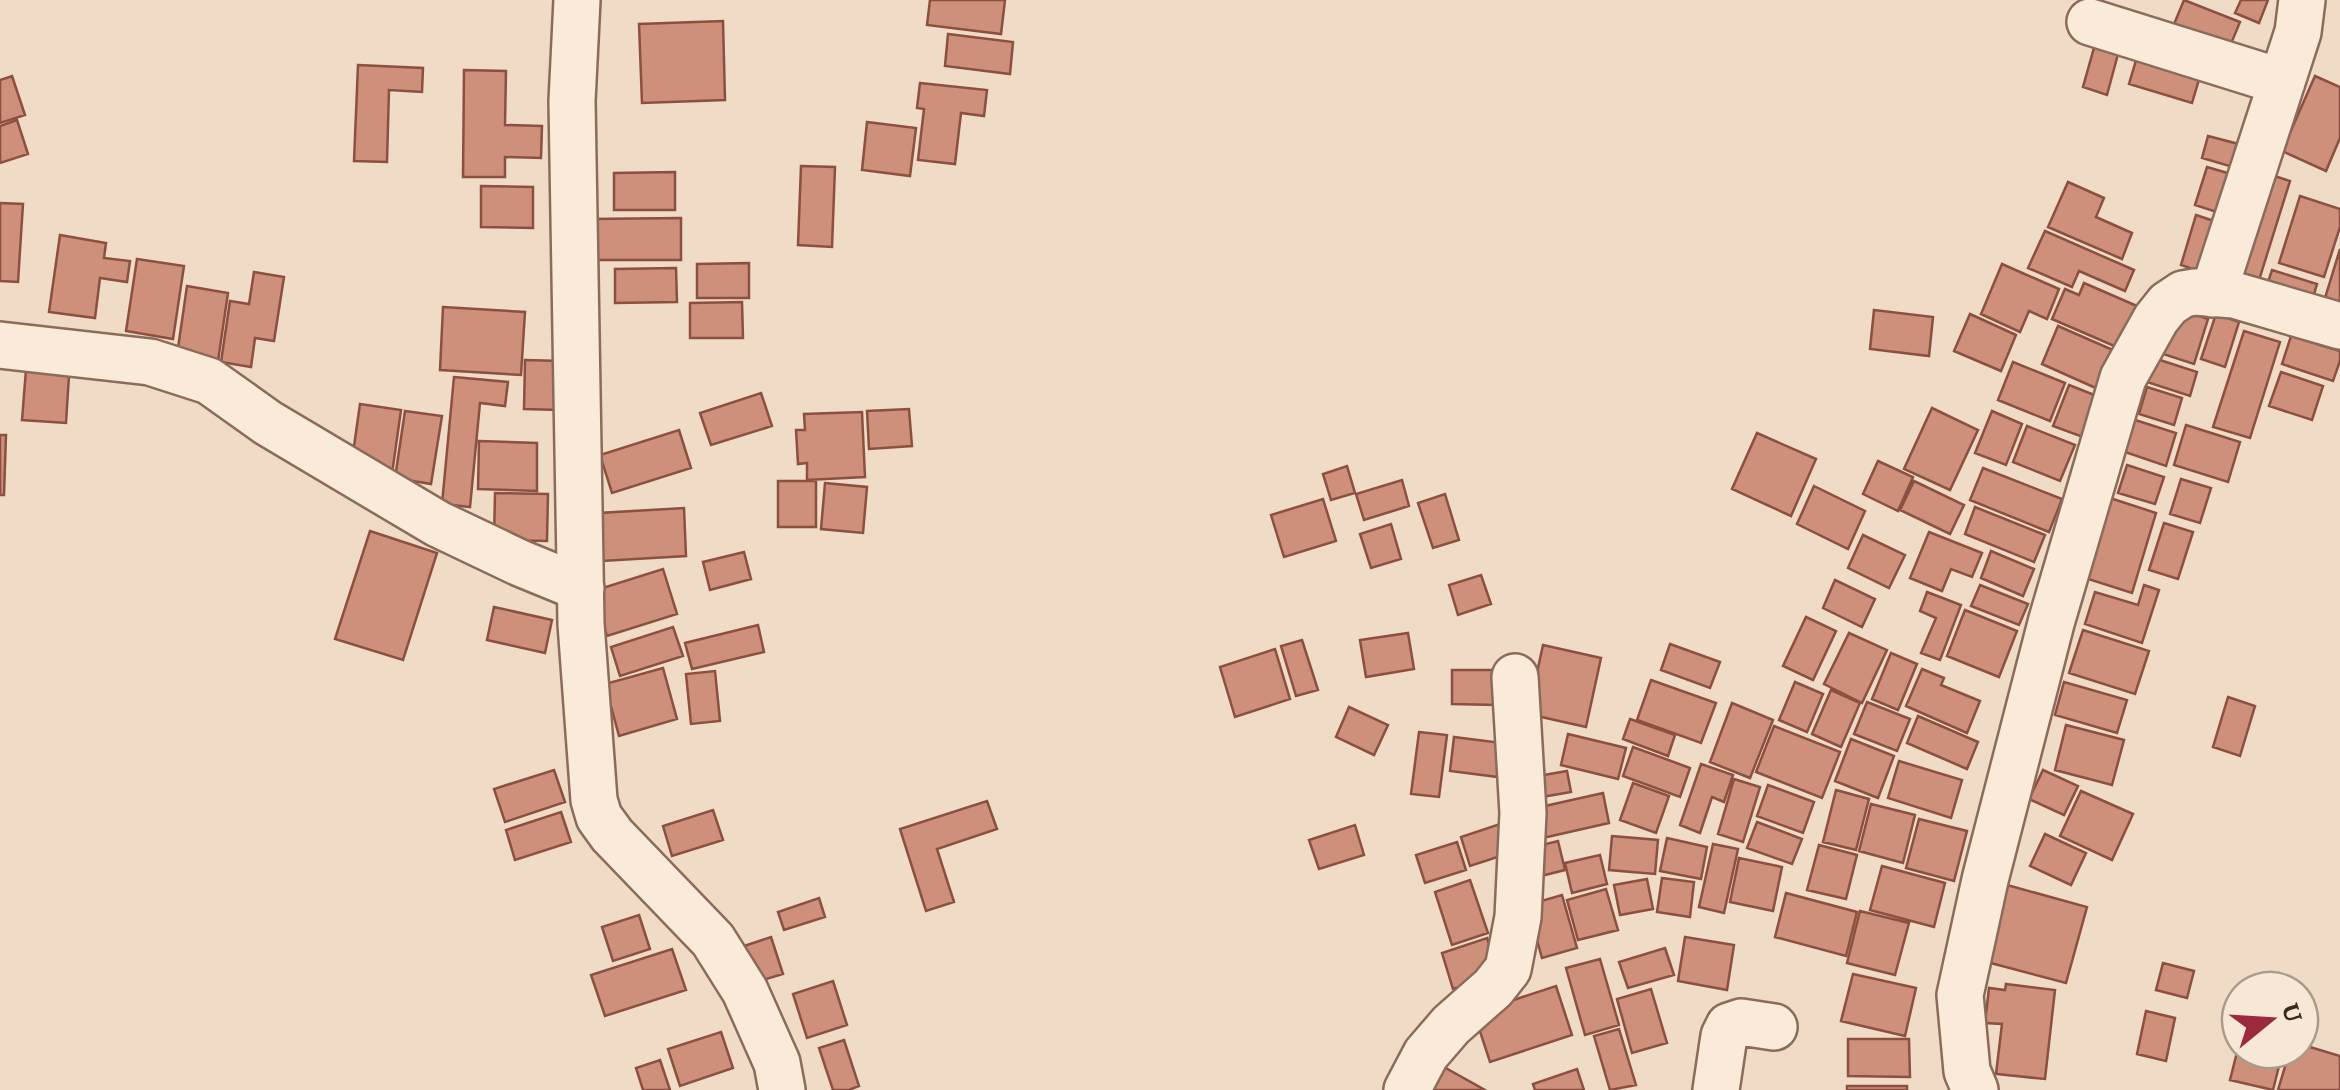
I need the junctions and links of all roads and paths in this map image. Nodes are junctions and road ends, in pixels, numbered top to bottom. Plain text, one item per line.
1 (576, 0) edge
2 (2302, 0) edge
3 (2090, 22) dead end
4 (2282, 82) junction
5 (2214, 294) junction
6 (2340, 326) edge
7 (0, 346) edge
8 (581, 588) junction
9 (1516, 677) dead end
10 (1774, 1027) dead end
11 (782, 1090) edge
12 (1407, 1090) edge
13 (1716, 1090) edge
14 (1975, 1090) edge

1 - 8 street
2 - 4 street
3 - 4 street
4 - 5 street
5 - 6 street
5 - 14 street
7 - 8 street
8 - 11 street
9 - 12 street
10 - 13 street

